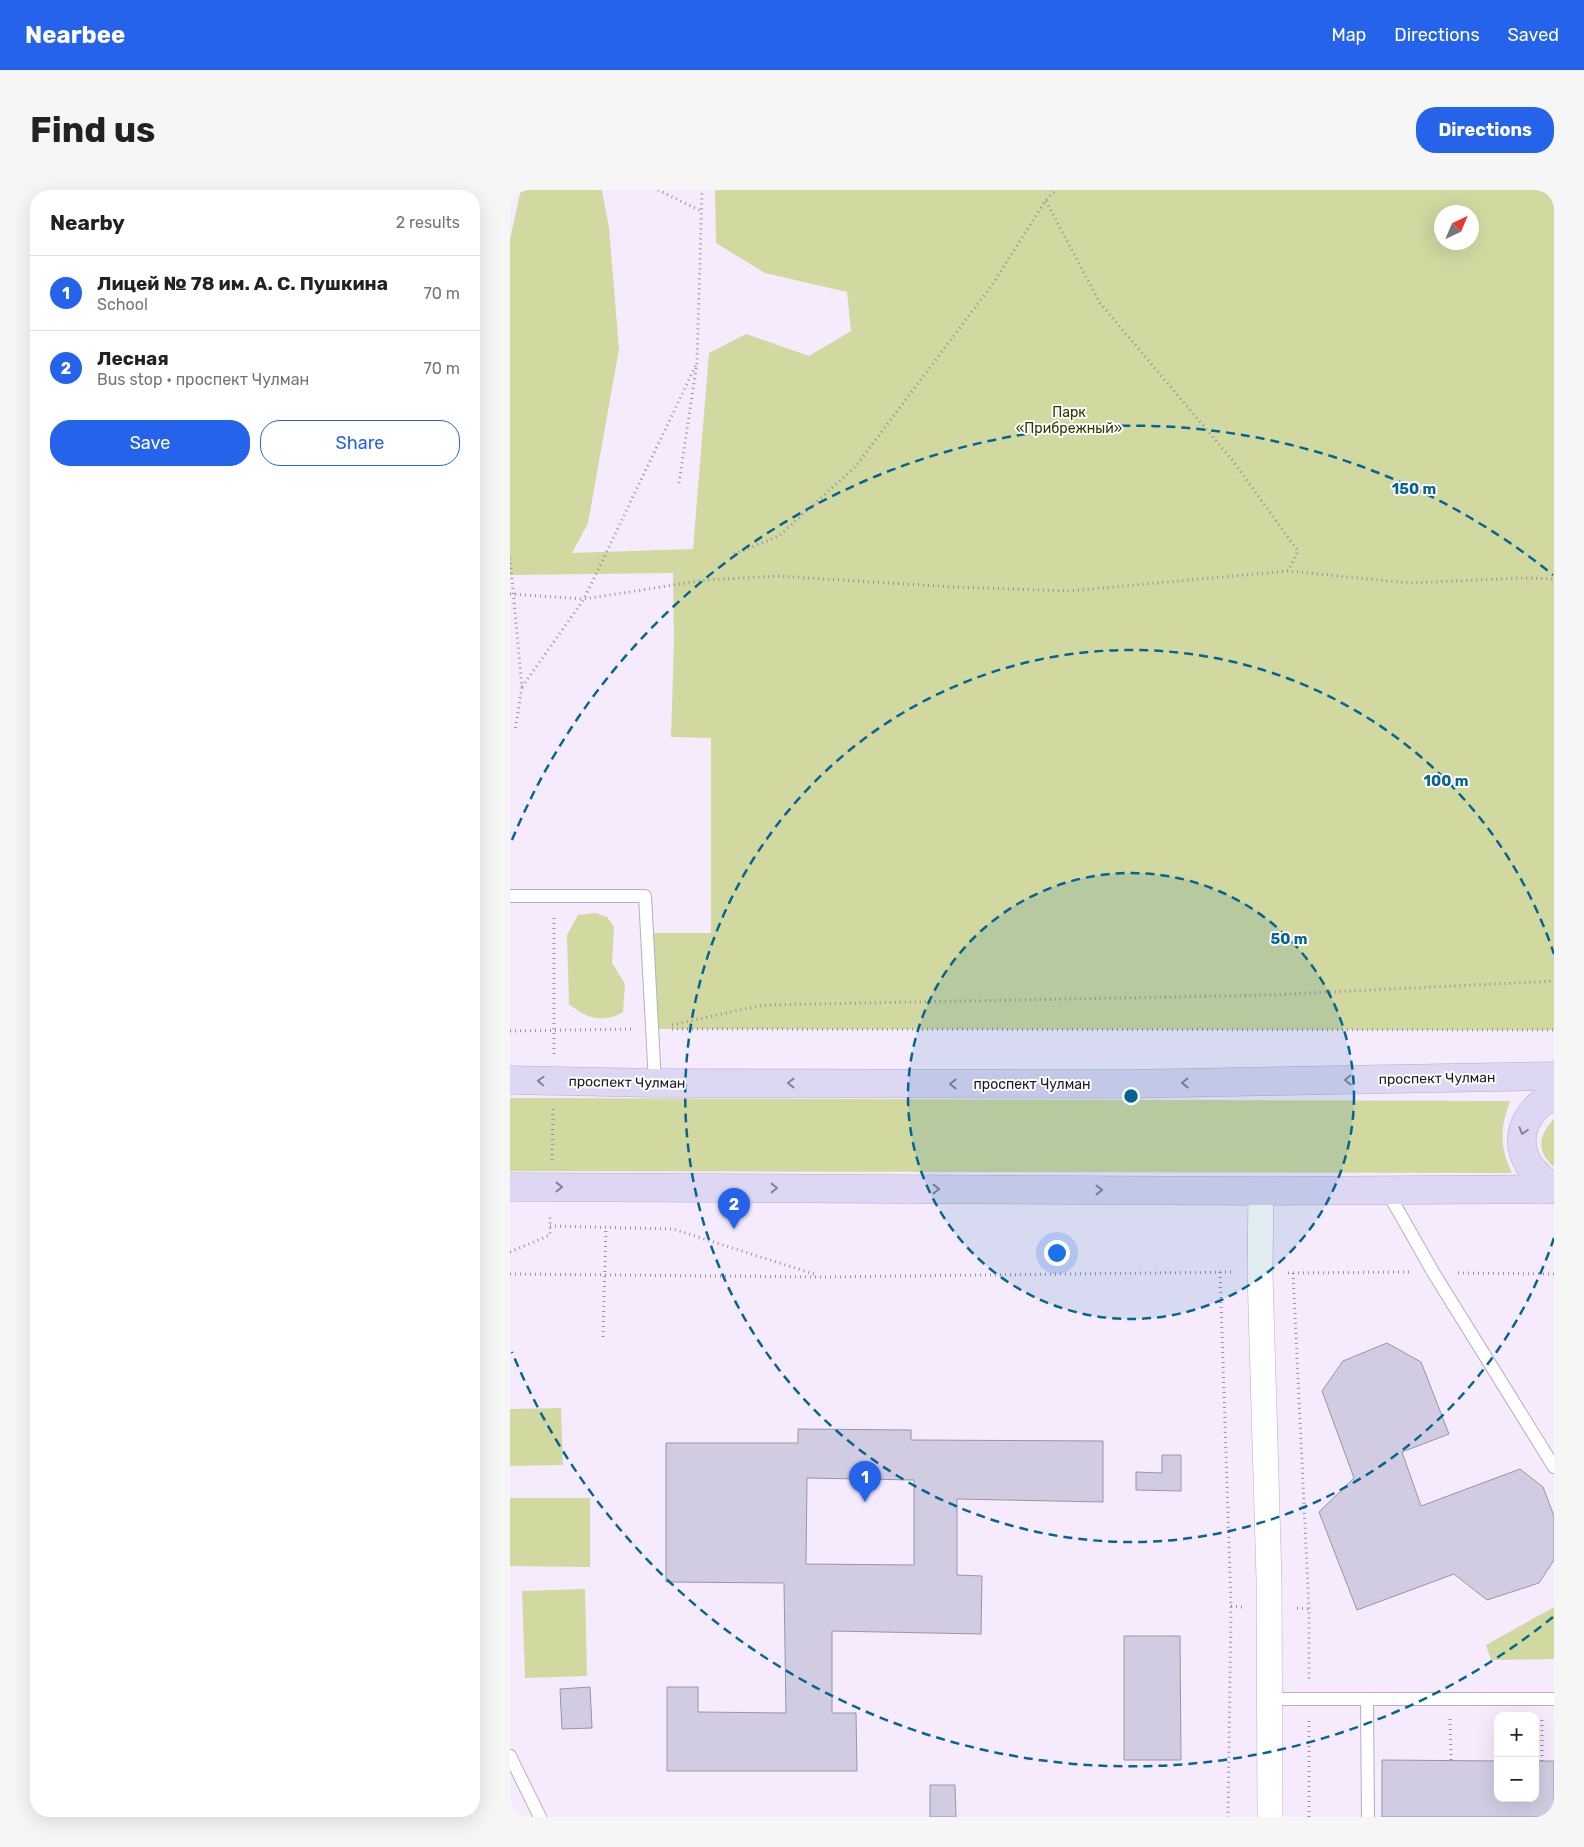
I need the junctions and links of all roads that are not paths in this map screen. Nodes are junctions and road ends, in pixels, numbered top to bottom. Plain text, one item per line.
1 (510, 896) edge
2 (1554, 1076) edge
3 (510, 1080) edge
4 (655, 1083) junction
5 (1554, 1096) edge
6 (510, 1187) edge
7 (1553, 1189) edge
8 (1261, 1191) junction
9 (1387, 1191) junction
10 (1554, 1467) edge
11 (1270, 1699) junction
12 (1548, 1699) edge
13 (1367, 1701) junction
14 (510, 1756) edge
15 (540, 1817) edge
16 (1270, 1817) edge
17 (1368, 1817) edge

1 - 4 lane
2 -> 4 main road, проспект Чулман
4 -> 3 main road, проспект Чулман
5 -> 7 main road
6 -> 8 main road
7 - 9 main road
8 - 9 main road
8 - 11 street
9 - 10 lane
11 - 13 lane
11 - 16 street
12 - 13 lane
13 - 17 lane
14 - 15 lane

